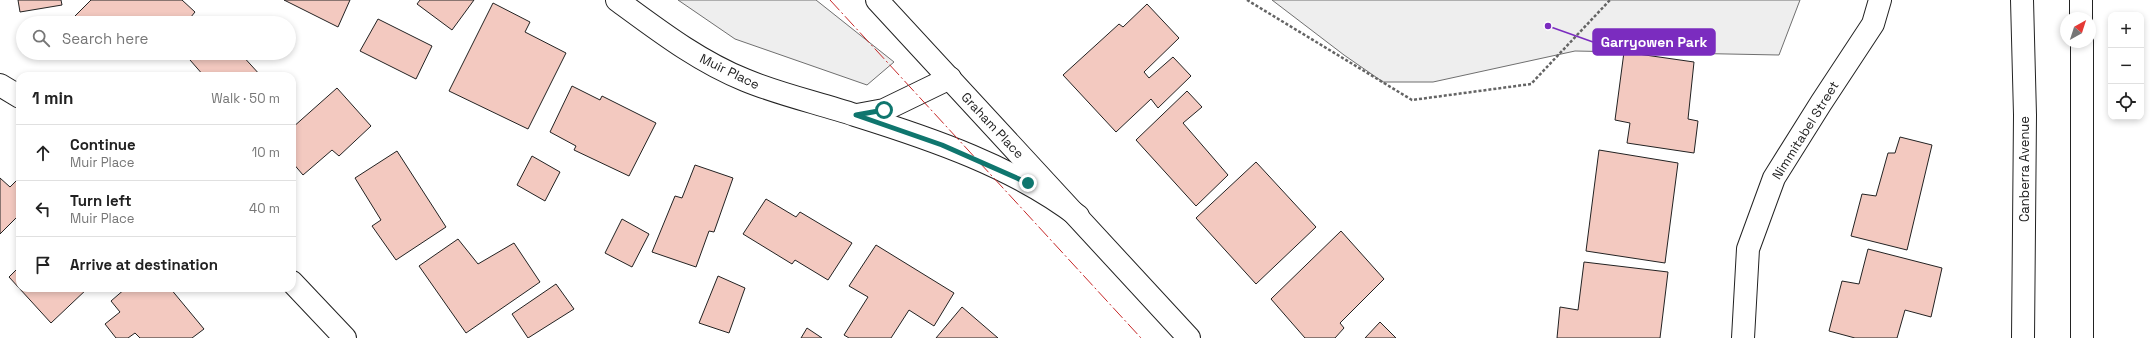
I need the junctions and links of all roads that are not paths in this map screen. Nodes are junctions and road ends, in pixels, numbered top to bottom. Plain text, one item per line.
1 (617, 0) edge
2 (877, 0) edge
3 (1880, 0) edge
4 (2022, 0) edge
5 (2081, 0) edge
6 (2081, 12) edge
7 (2082, 48) edge
8 (950, 78) junction
9 (0, 85) edge
10 (16, 95) edge
11 (856, 115) junction
12 (1078, 216) junction
13 (296, 286) edge
14 (344, 338) edge
15 (1189, 338) edge
16 (1743, 338) edge
17 (2024, 338) edge
18 (2082, 338) edge

1 - 11 main road, Muir Place
2 - 8 main road, Graham Place
3 - 16 main road, Nimmitabel Street
4 - 17 main road, Canberra Avenue
5 - 6 main road
7 - 18 main road
8 - 11 main road, Muir Place
8 - 12 main road, Graham Place
9 - 10 main road
11 - 12 main road, Muir Place
12 - 15 main road, Graham Place
13 - 14 main road

